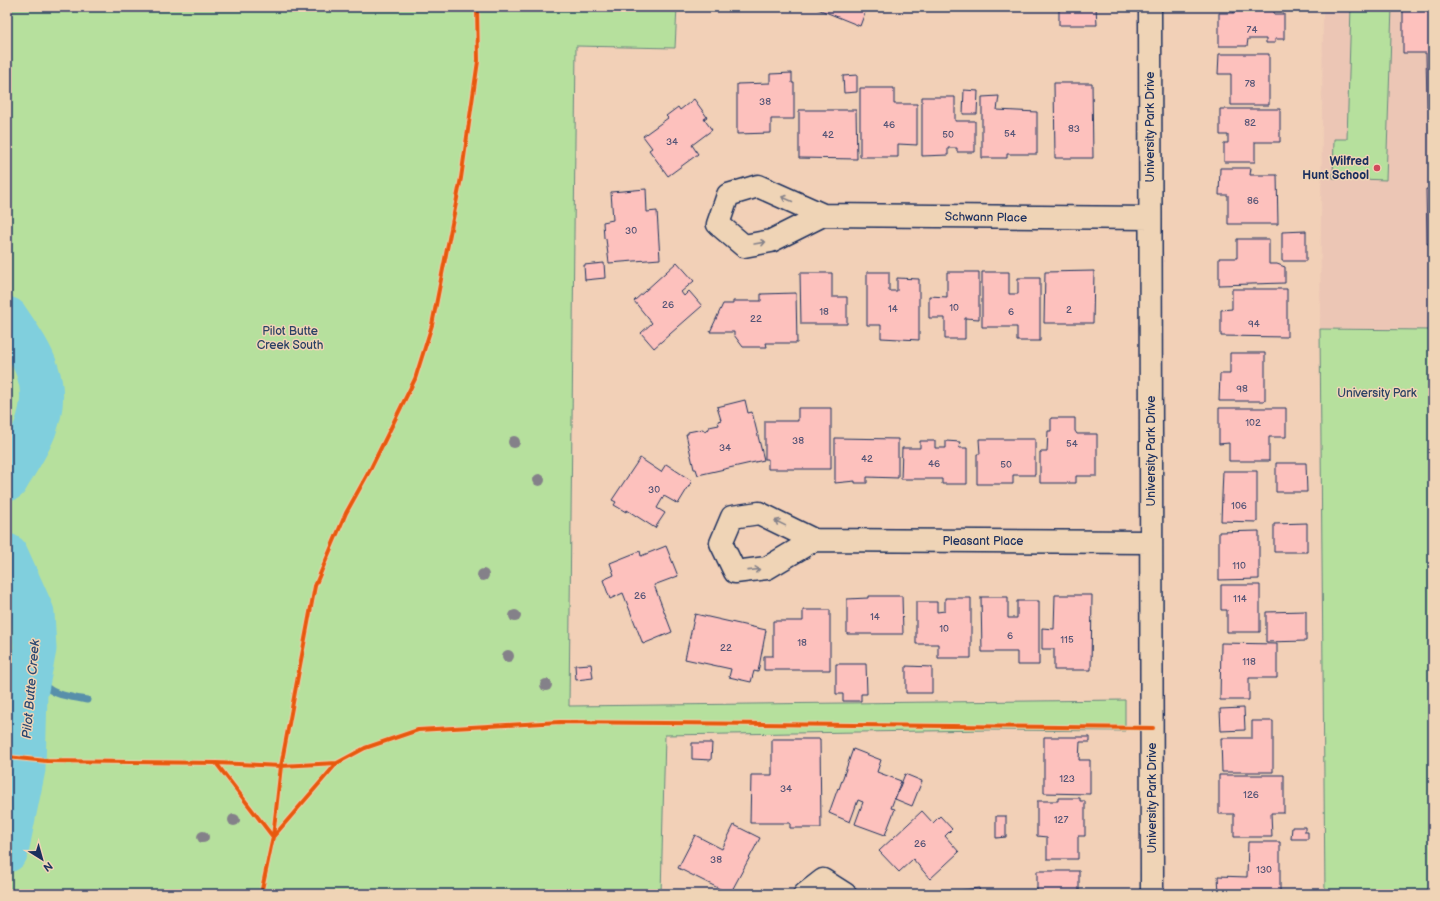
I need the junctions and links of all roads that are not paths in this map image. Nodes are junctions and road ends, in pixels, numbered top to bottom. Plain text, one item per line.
1 (1150, 7) edge
2 (823, 215) dead end
3 (1150, 218) junction
4 (814, 540) dead end
5 (1151, 542) junction
6 (805, 894) edge
7 (844, 894) edge
8 (1152, 894) edge

1 - 3 street, University Park Drive
2 - 3 street, Schwann Place
3 - 5 street, University Park Drive
4 - 5 street, Pleasant Place
5 - 8 street, University Park Drive
6 - 7 street

